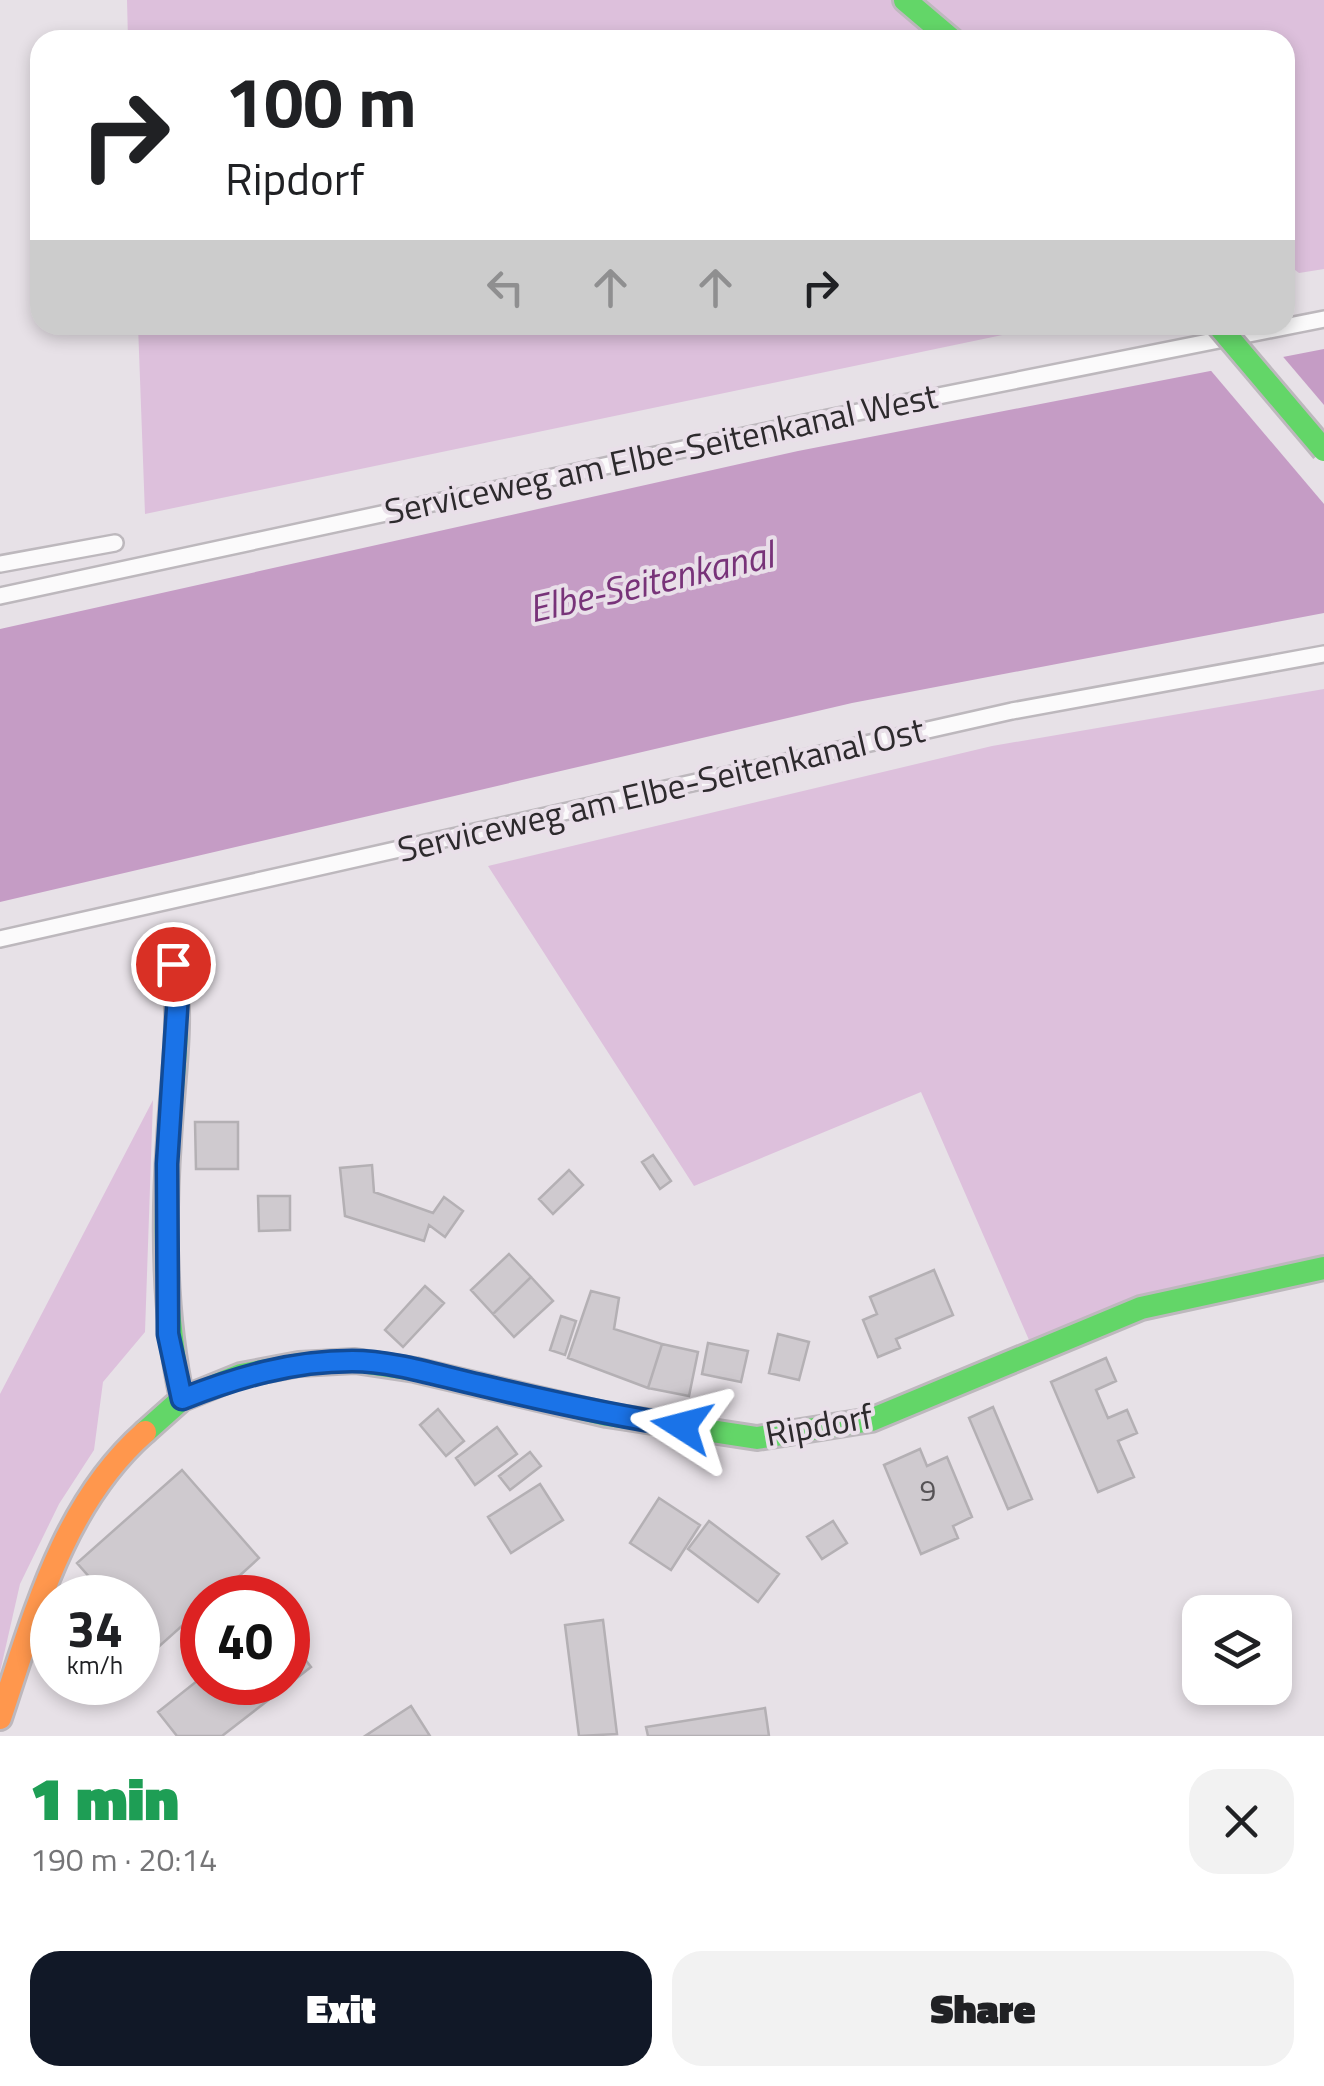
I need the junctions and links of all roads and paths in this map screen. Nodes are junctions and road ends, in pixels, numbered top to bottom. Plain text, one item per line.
1 (905, 0) edge
2 (940, 30) edge
3 (1324, 319) edge
4 (1295, 325) edge
5 (1226, 335) edge
6 (1243, 335) edge
7 (1324, 450) edge
8 (115, 544) dead end
9 (0, 564) edge
10 (0, 596) edge
11 (1324, 654) edge
12 (0, 939) edge
13 (173, 964) dead end
14 (1324, 1268) edge
15 (182, 1399) junction
16 (0, 1718) edge

1 - 2 street
3 - 4 lane, Serviceweg am Elbe-Seitenkanal West
5 - 7 street, bridge
6 - 10 lane, Serviceweg am Elbe-Seitenkanal West
8 - 9 lane
11 - 12 lane, Serviceweg am Elbe-Seitenkanal Ost
13 - 15 street
14 - 15 street, Ripdorf
15 - 16 street, Ripdorf

